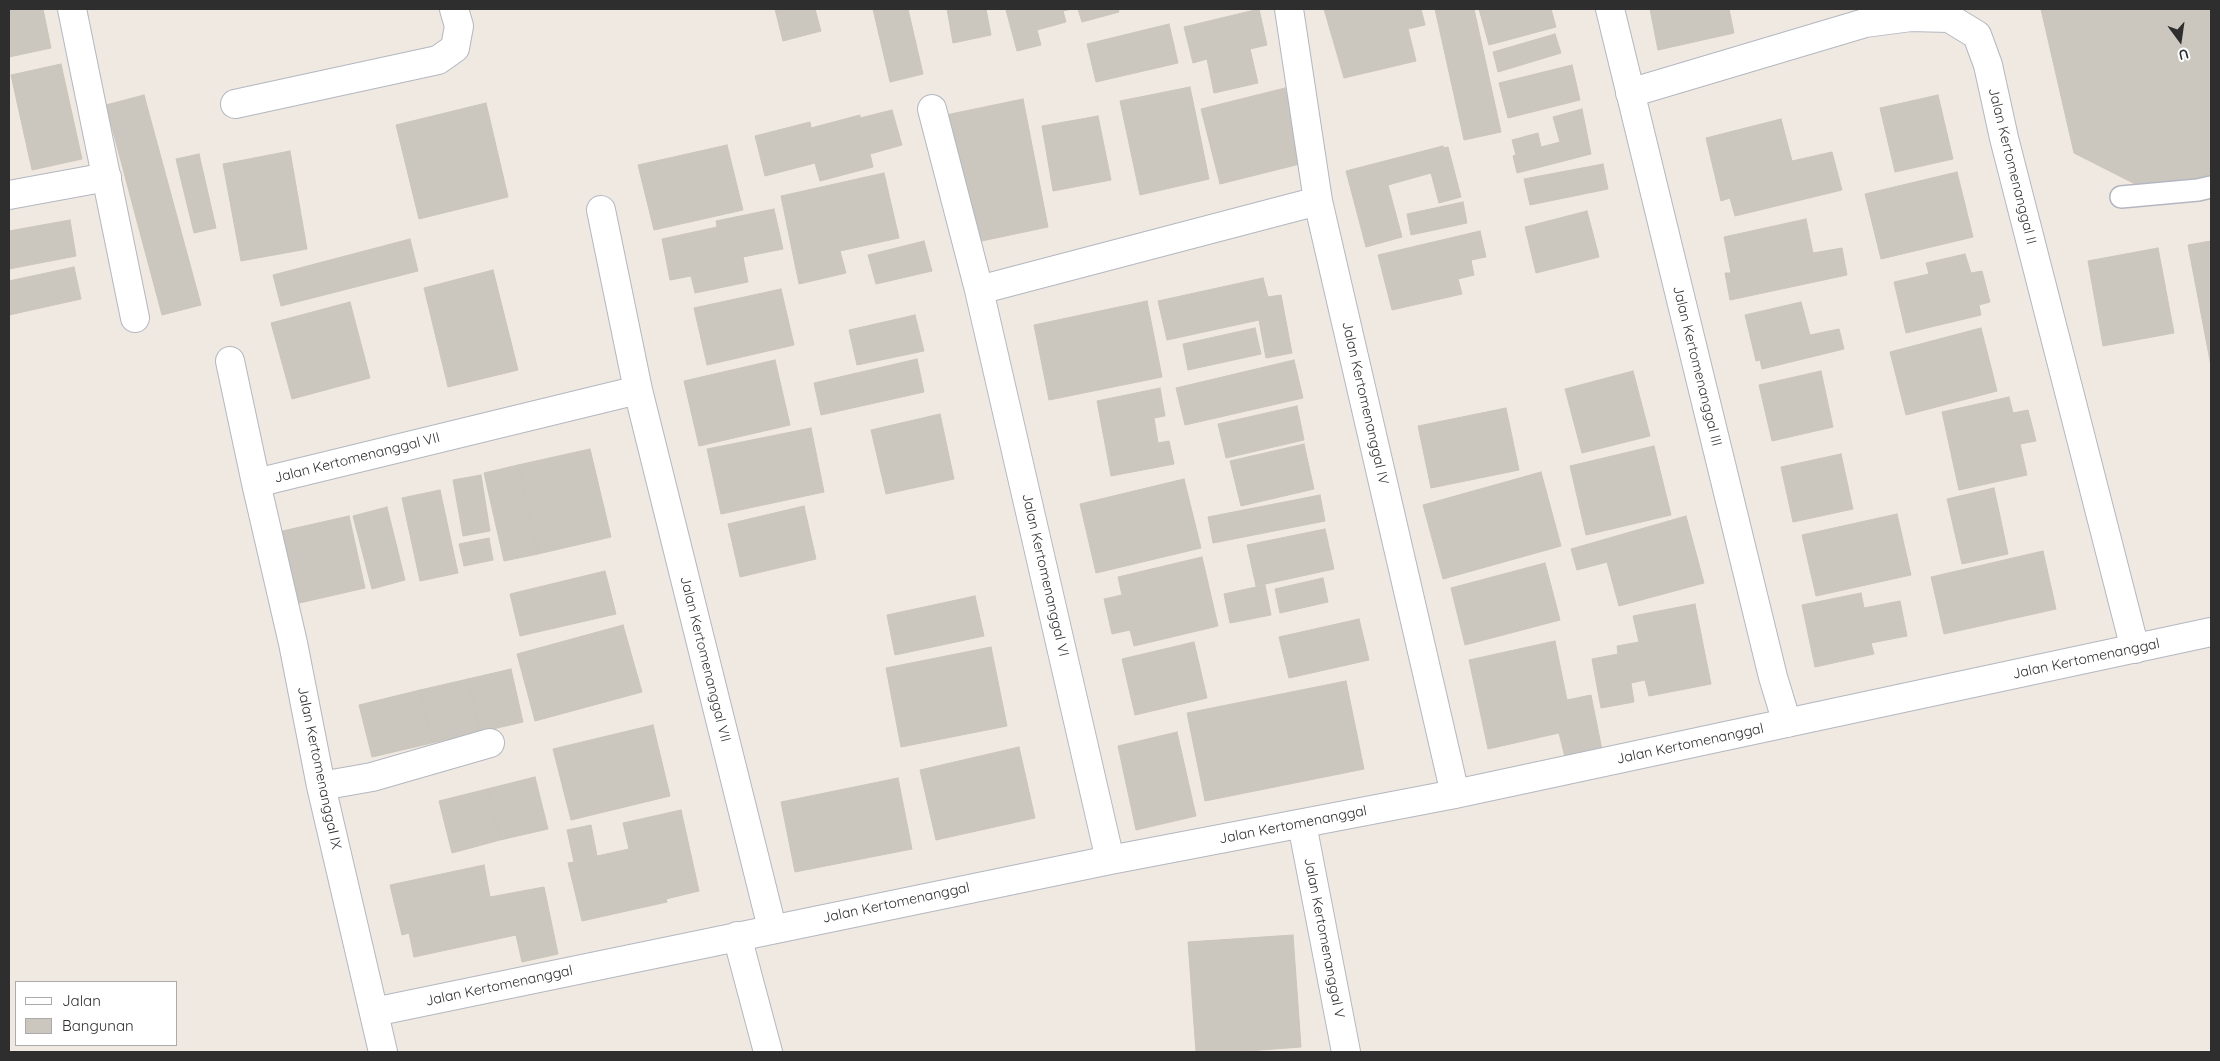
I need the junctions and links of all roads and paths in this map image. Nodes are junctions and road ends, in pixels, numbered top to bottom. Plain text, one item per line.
1 (72, 9) edge
2 (454, 9) edge
3 (1289, 9) edge
4 (1610, 9) edge
5 (1630, 93) junction
6 (235, 104) dead end
7 (932, 109) dead end
8 (107, 177) junction
9 (2211, 186) edge
10 (9, 195) edge
11 (2121, 196) dead end
12 (1318, 201) junction
13 (601, 210) dead end
14 (979, 290) junction
15 (135, 318) dead end
16 (230, 361) dead end
17 (638, 390) junction
18 (256, 483) junction
19 (2211, 632) edge
20 (2135, 649) junction
21 (1787, 723) junction
22 (490, 744) dead end
23 (321, 786) junction
24 (1455, 794) junction
25 (1302, 824) junction
26 (1110, 860) junction
27 (772, 928) junction
28 (737, 936) junction
29 (374, 1012) junction
30 (383, 1052) edge
31 (768, 1052) edge
32 (1346, 1052) edge

1 - 8 street
2 - 6 street
3 - 12 street, Jalan Kertomenanggal IV
4 - 5 street, Jalan Kertomenanggal III
5 - 20 street, Jalan Kertomenanggal II
5 - 21 street, Jalan Kertomenanggal III
7 - 14 street, Jalan Kertomenanggal VI
8 - 10 street
8 - 15 street
9 - 11 lane
12 - 14 street
12 - 24 street, Jalan Kertomenanggal IV
13 - 17 street, Jalan Kertomenanggal VII
14 - 26 street, Jalan Kertomenanggal VI
16 - 18 street, Jalan Kertomenanggal VII
17 - 18 street, Jalan Kertomenanggal VII
17 - 27 street, Jalan Kertomenanggal VII
18 - 23 street, Jalan Kertomenanggal IX
19 - 20 street, Jalan Kertomenanggal
20 - 21 street, Jalan Kertomenanggal
21 - 24 street, Jalan Kertomenanggal
22 - 23 street
23 - 29 street, Jalan Kertomenanggal IX
24 - 25 street, Jalan Kertomenanggal
25 - 26 street, Jalan Kertomenanggal
25 - 32 street, Jalan Kertomenanggal V
26 - 27 street, Jalan Kertomenanggal
27 - 28 street, Jalan Kertomenanggal
28 - 29 street, Jalan Kertomenanggal
28 - 31 street
29 - 30 street, Jalan Kertomenanggal IX

